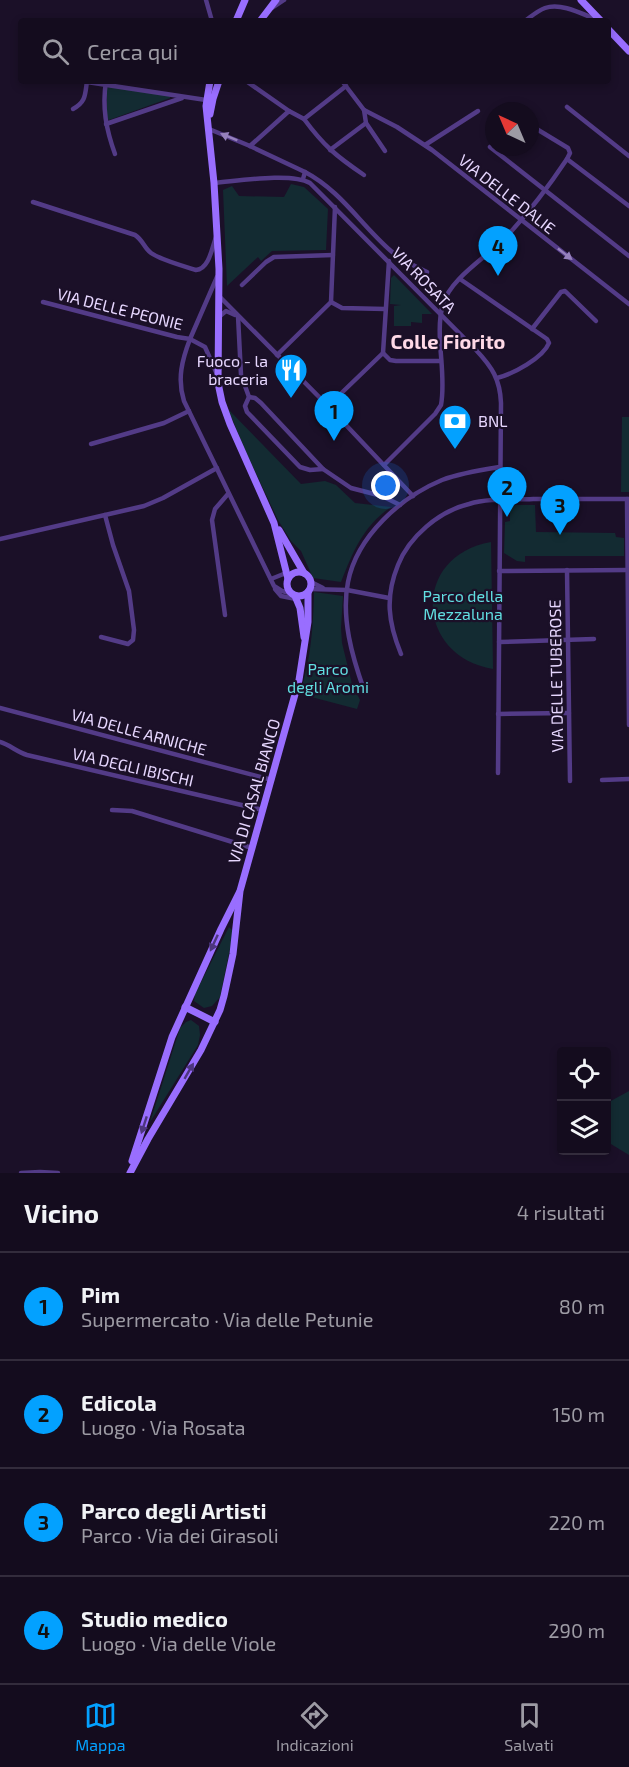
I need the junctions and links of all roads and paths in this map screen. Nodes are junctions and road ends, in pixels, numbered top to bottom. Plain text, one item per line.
1 (206, 0) edge
2 (245, 0) edge
3 (276, 0) edge
4 (284, 0) edge
5 (581, 0) edge
6 (269, 10) junction
7 (211, 18) edge
8 (237, 18) edge
9 (262, 18) edge
10 (529, 18) edge
11 (592, 18) edge
12 (597, 18) edge
13 (611, 32) edge
14 (629, 51) edge
15 (87, 84) edge
16 (105, 84) edge
17 (111, 84) edge
18 (209, 84) edge
19 (218, 84) edge
20 (250, 84) edge
21 (346, 86) joint
22 (186, 97) junction
23 (206, 100) junction
24 (567, 106) dead end
25 (73, 109) dead end
26 (364, 110) junction
27 (289, 111) junction
28 (478, 111) dead end
29 (304, 119) junction
30 (366, 123) junction
31 (106, 124) junction
32 (209, 129) junction
33 (539, 130) edge
34 (424, 145) junction
35 (250, 146) junction
36 (330, 150) junction
37 (385, 151) dead end
38 (115, 154) dead end
39 (502, 156) edge
40 (629, 156) edge
41 (567, 159) junction
42 (305, 172) junction
43 (364, 175) dead end
44 (303, 179) junction
45 (214, 183) junction
46 (546, 190) junction
47 (33, 202) dead end
48 (629, 206) edge
49 (335, 207) junction
50 (522, 220) junction
51 (218, 231) junction
52 (333, 255) junction
53 (629, 256) edge
54 (388, 261) junction
55 (219, 269) junction
56 (427, 272) dead end
57 (460, 279) junction
58 (242, 285) dead end
59 (220, 297) junction
60 (43, 302) dead end
61 (331, 302) junction
62 (629, 304) edge
63 (385, 309) junction
64 (441, 315) junction
65 (238, 316) junction
66 (218, 318) junction
67 (596, 321) dead end
68 (532, 329) junction
69 (190, 339) junction
70 (383, 353) junction
71 (277, 355) junction
72 (441, 362) junction
73 (217, 375) junction
74 (497, 378) junction
75 (249, 397) junction
76 (328, 406) junction
77 (189, 411) junction
78 (91, 444) dead end
79 (384, 465) junction
80 (501, 467) junction
81 (217, 468) junction
82 (323, 469) junction
83 (228, 494) junction
84 (413, 496) junction
85 (628, 499) edge
86 (500, 500) junction
87 (400, 505) junction
88 (105, 515) junction
89 (274, 523) junction
90 (0, 539) edge
91 (567, 570) junction
92 (628, 570) edge
93 (499, 571) junction
94 (304, 573) junction
95 (287, 576) junction
96 (271, 579) junction
97 (274, 586) junction
98 (309, 588) junction
99 (347, 590) junction
100 (294, 596) junction
101 (389, 598) junction
102 (225, 615) dead end
103 (101, 637) dead end
104 (594, 639) dead end
105 (568, 640) junction
106 (499, 642) junction
107 (305, 643) junction
108 (628, 653) edge
109 (402, 654) dead end
110 (364, 690) dead end
111 (0, 708) edge
112 (569, 713) junction
113 (498, 714) junction
114 (629, 725) edge
115 (0, 742) edge
116 (498, 773) dead end
117 (629, 779) edge
118 (272, 780) junction
119 (602, 780) dead end
120 (570, 781) dead end
121 (112, 810) dead end
122 (263, 810) junction
123 (252, 848) junction
124 (240, 891) junction
125 (185, 1007) junction
126 (214, 1022) junction
127 (21, 1173) edge
128 (58, 1173) edge
129 (129, 1173) edge

1 - 7 street
2 - 8 main road
3 - 6 main road
4 - 6 street
5 - 12 main road
6 - 9 main road
10 - 11 street
13 - 14 main road
15 - 25 street
16 - 31 street
17 - 22 street
18 - 23 main road
19 - 32 main road
20 - 27 street
21 - 26 street
21 - 29 street
22 - 23 street
22 - 31 street
23 - 32 main road
24 - 40 street
26 - 30 street
26 - 34 street, VIA DELLE DALIE
27 - 29 street
27 - 35 street
28 - 34 street
29 - 36 street
30 - 36 street
30 - 37 street
31 - 38 street
35 -> 32 street, VIA ROSATA
32 - 45 main road
33 - 41 street
34 - 50 street, VIA DELLE DALIE
35 - 42 street, VIA ROSATA
36 - 43 street
39 - 46 street
41 - 46 street
41 - 48 street
42 - 44 street
42 - 56 street, VIA ROSATA
44 - 45 street
44 - 49 street, VIA ROSATA
45 - 51 main road
46 - 50 street
46 - 53 street
47 - 51 street
49 - 52 street
49 - 54 street, VIA ROSATA
50 - 57 street
50 -> 62 street, VIA DELLE DALIE
51 - 55 main road
52 - 58 street
52 - 61 street
54 - 63 street
54 - 64 street, VIA ROSATA
55 - 59 main road
55 - 69 street
57 - 64 street
57 - 68 street
59 - 65 street
59 - 66 main road
60 - 69 street, VIA DELLE PEONIE
61 - 63 street
61 - 71 street
63 - 70 street
64 - 72 street
64 - 74 street, VIA ROSATA
65 - 66 street
65 - 71 street
65 - 75 street
66 - 73 main road
67 - 68 street
68 - 74 street
69 - 73 street
69 - 77 street
70 - 72 street
70 - 76 street
71 - 76 street
72 - 79 street
73 - 89 main road
74 - 80 street, VIA ROSATA
75 - 82 street
75 - 82 street
76 - 79 street
77 - 78 street
77 - 81 street
79 - 84 street
80 - 84 street
80 - 86 street, VIA ROSATA
81 - 83 street
81 - 88 street
82 - 87 street
83 - 96 street
83 - 102 street
84 - 87 street
85 - 86 street
85 - 92 street
86 - 93 street, VIA ROSATA
86 - 101 street
87 - 99 street
88 - 90 street
88 - 103 street
89 - 94 main road
89 - 95 main road
91 - 92 street
91 - 93 street
91 - 105 street, VIA DELLE TUBEROSE
92 - 108 street
93 - 106 street, VIA ROSATA
94 - 95 main road
94 - 98 main road
95 - 96 street
95 - 100 main road
96 - 97 street
97 - 100 street
97 - 100 street
98 - 99 street
98 - 100 main road
98 - 107 main road, VIA DI CASAL BIANCO
99 - 101 street
99 - 110 street
100 - 107 main road
101 - 109 street
104 - 105 street
105 - 106 street
105 - 112 street, VIA DELLE TUBEROSE
106 - 113 street, VIA ROSATA
107 - 118 main road, VIA DI CASAL BIANCO
108 - 114 street
111 - 118 street, VIA DELLE ARNICHE
112 - 113 street
112 - 120 street, VIA DELLE TUBEROSE
113 - 116 street, VIA ROSATA
115 - 122 street, VIA DEGLI IBISCHI
117 - 119 street
118 - 122 main road, VIA DI CASAL BIANCO
121 - 123 street
122 - 123 main road, VIA DI CASAL BIANCO
123 - 124 main road, VIA DI CASAL BIANCO
124 -> 125 main road, VIA DI CASAL BIANCO
124 - 126 main road, VIA DI CASAL BIANCO
125 - 126 main road
125 -> 129 main road, VIA DI CASAL BIANCO
129 -> 126 main road, VIA DI CASAL BIANCO
127 - 128 street

